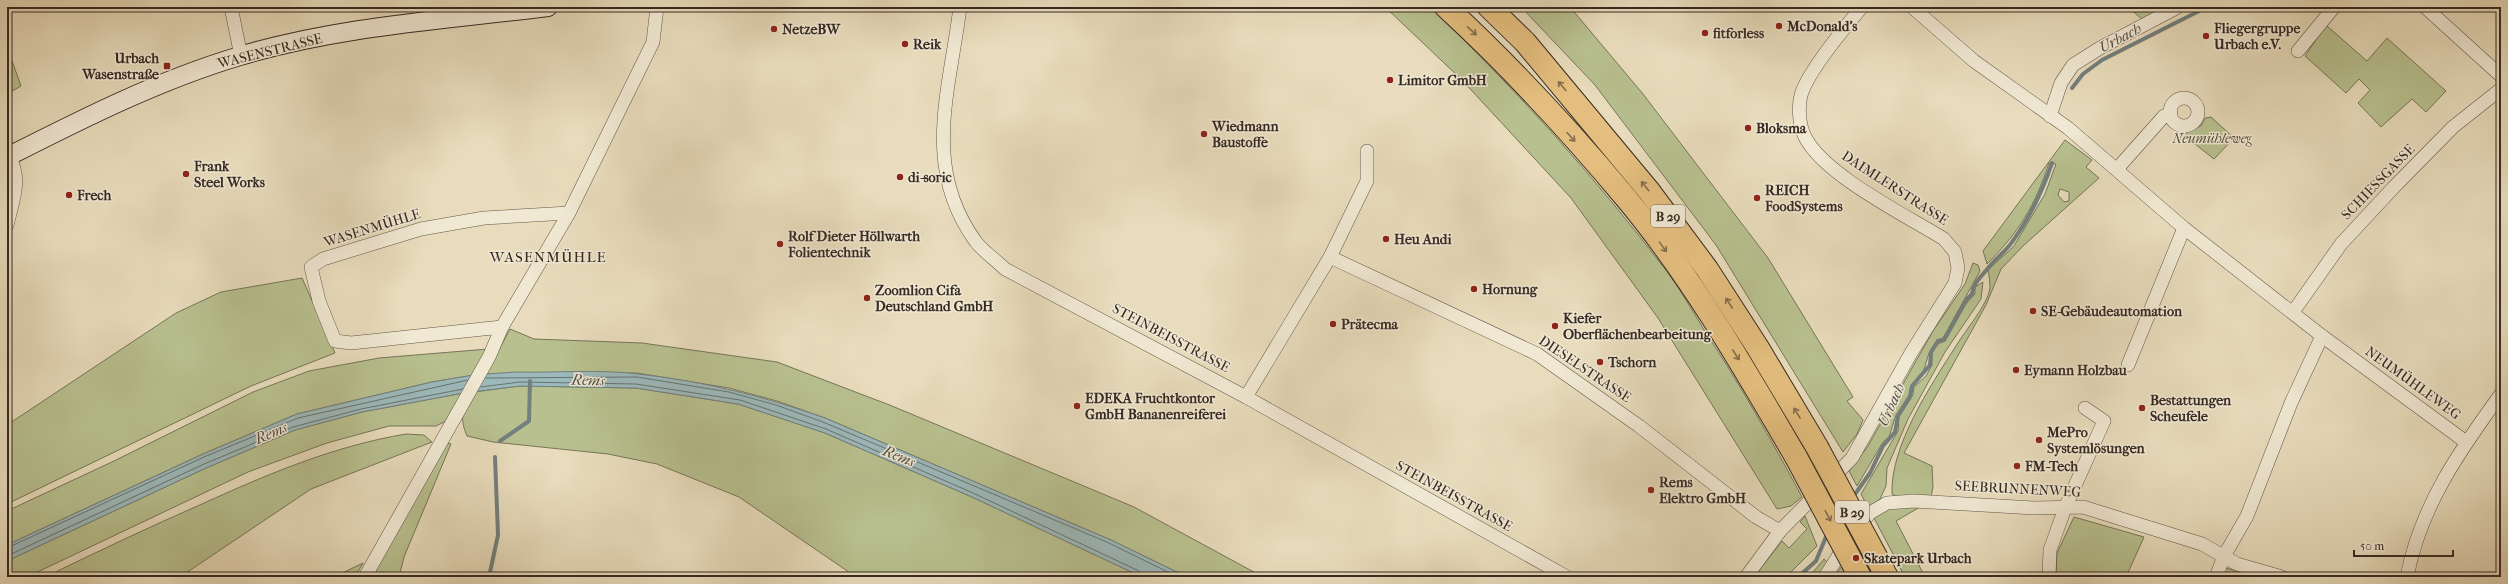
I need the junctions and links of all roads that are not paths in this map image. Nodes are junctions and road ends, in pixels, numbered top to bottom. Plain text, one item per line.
1 (231, 7) edge
2 (548, 7) edge
3 (656, 7) edge
4 (960, 7) edge
5 (1446, 7) edge
6 (1489, 7) edge
7 (1862, 7) edge
8 (1912, 7) edge
9 (2178, 7) edge
10 (2334, 7) edge
11 (2428, 8) edge
12 (2298, 51) dead end
13 (241, 56) junction
14 (2501, 76) edge
15 (2501, 89) edge
16 (2171, 114) dead end
17 (2050, 116) junction
18 (1366, 151) dead end
19 (8, 156) edge
20 (2117, 169) junction
21 (569, 213) junction
22 (7, 225) edge
23 (2184, 228) junction
24 (1330, 257) junction
25 (2293, 312) junction
26 (502, 327) junction
27 (2322, 336) junction
28 (2128, 366) dead end
29 (2501, 394) edge
30 (1246, 397) junction
31 (2085, 408) dead end
32 (2466, 442) junction
33 (2065, 508) junction
34 (1780, 531) junction
35 (2224, 556) junction
36 (365, 577) edge
37 (1566, 577) edge
38 (1746, 577) edge
39 (1825, 577) edge
40 (1860, 577) edge
41 (1887, 577) edge
42 (2049, 577) edge
43 (2216, 577) edge
44 (2282, 577) edge
45 (2407, 577) edge

1 - 13 street
2 - 13 street, WASENSTRASSE
3 - 21 street
4 - 30 street, STEINBEISSTRASSE
5 -> 40 highway, B 29, bridge
41 -> 6 highway, B 29, bridge
7 - 34 street, DAIMLERSTRASSE
8 - 17 street, NEUMÜHLEWEG
9 - 17 street
10 - 12 street
11 - 14 street
13 - 19 street, WASENSTRASSE
15 - 25 street, SCHIESSGASSE
16 - 20 street
17 - 20 street, NEUMÜHLEWEG
18 - 24 street
19 - 22 street, WASENSTRASSE
20 - 23 street, NEUMÜHLEWEG
21 - 26 street
21 - 26 street, WASENMÜHLE
23 - 25 street, NEUMÜHLEWEG
23 - 28 street
24 - 30 street
24 - 34 street, DIESELSTRASSE
25 - 27 street, NEUMÜHLEWEG
26 - 36 street
27 - 32 street, NEUMÜHLEWEG
27 - 35 street
29 - 32 street
30 - 37 street, STEINBEISSTRASSE
31 - 33 street
32 - 45 street
33 - 35 street, SEEBRUNNENWEG
33 - 39 street, SEEBRUNNENWEG
33 - 42 street
34 - 38 street, DAIMLERSTRASSE
35 - 43 street
35 - 44 street, SEEBRUNNENWEG

